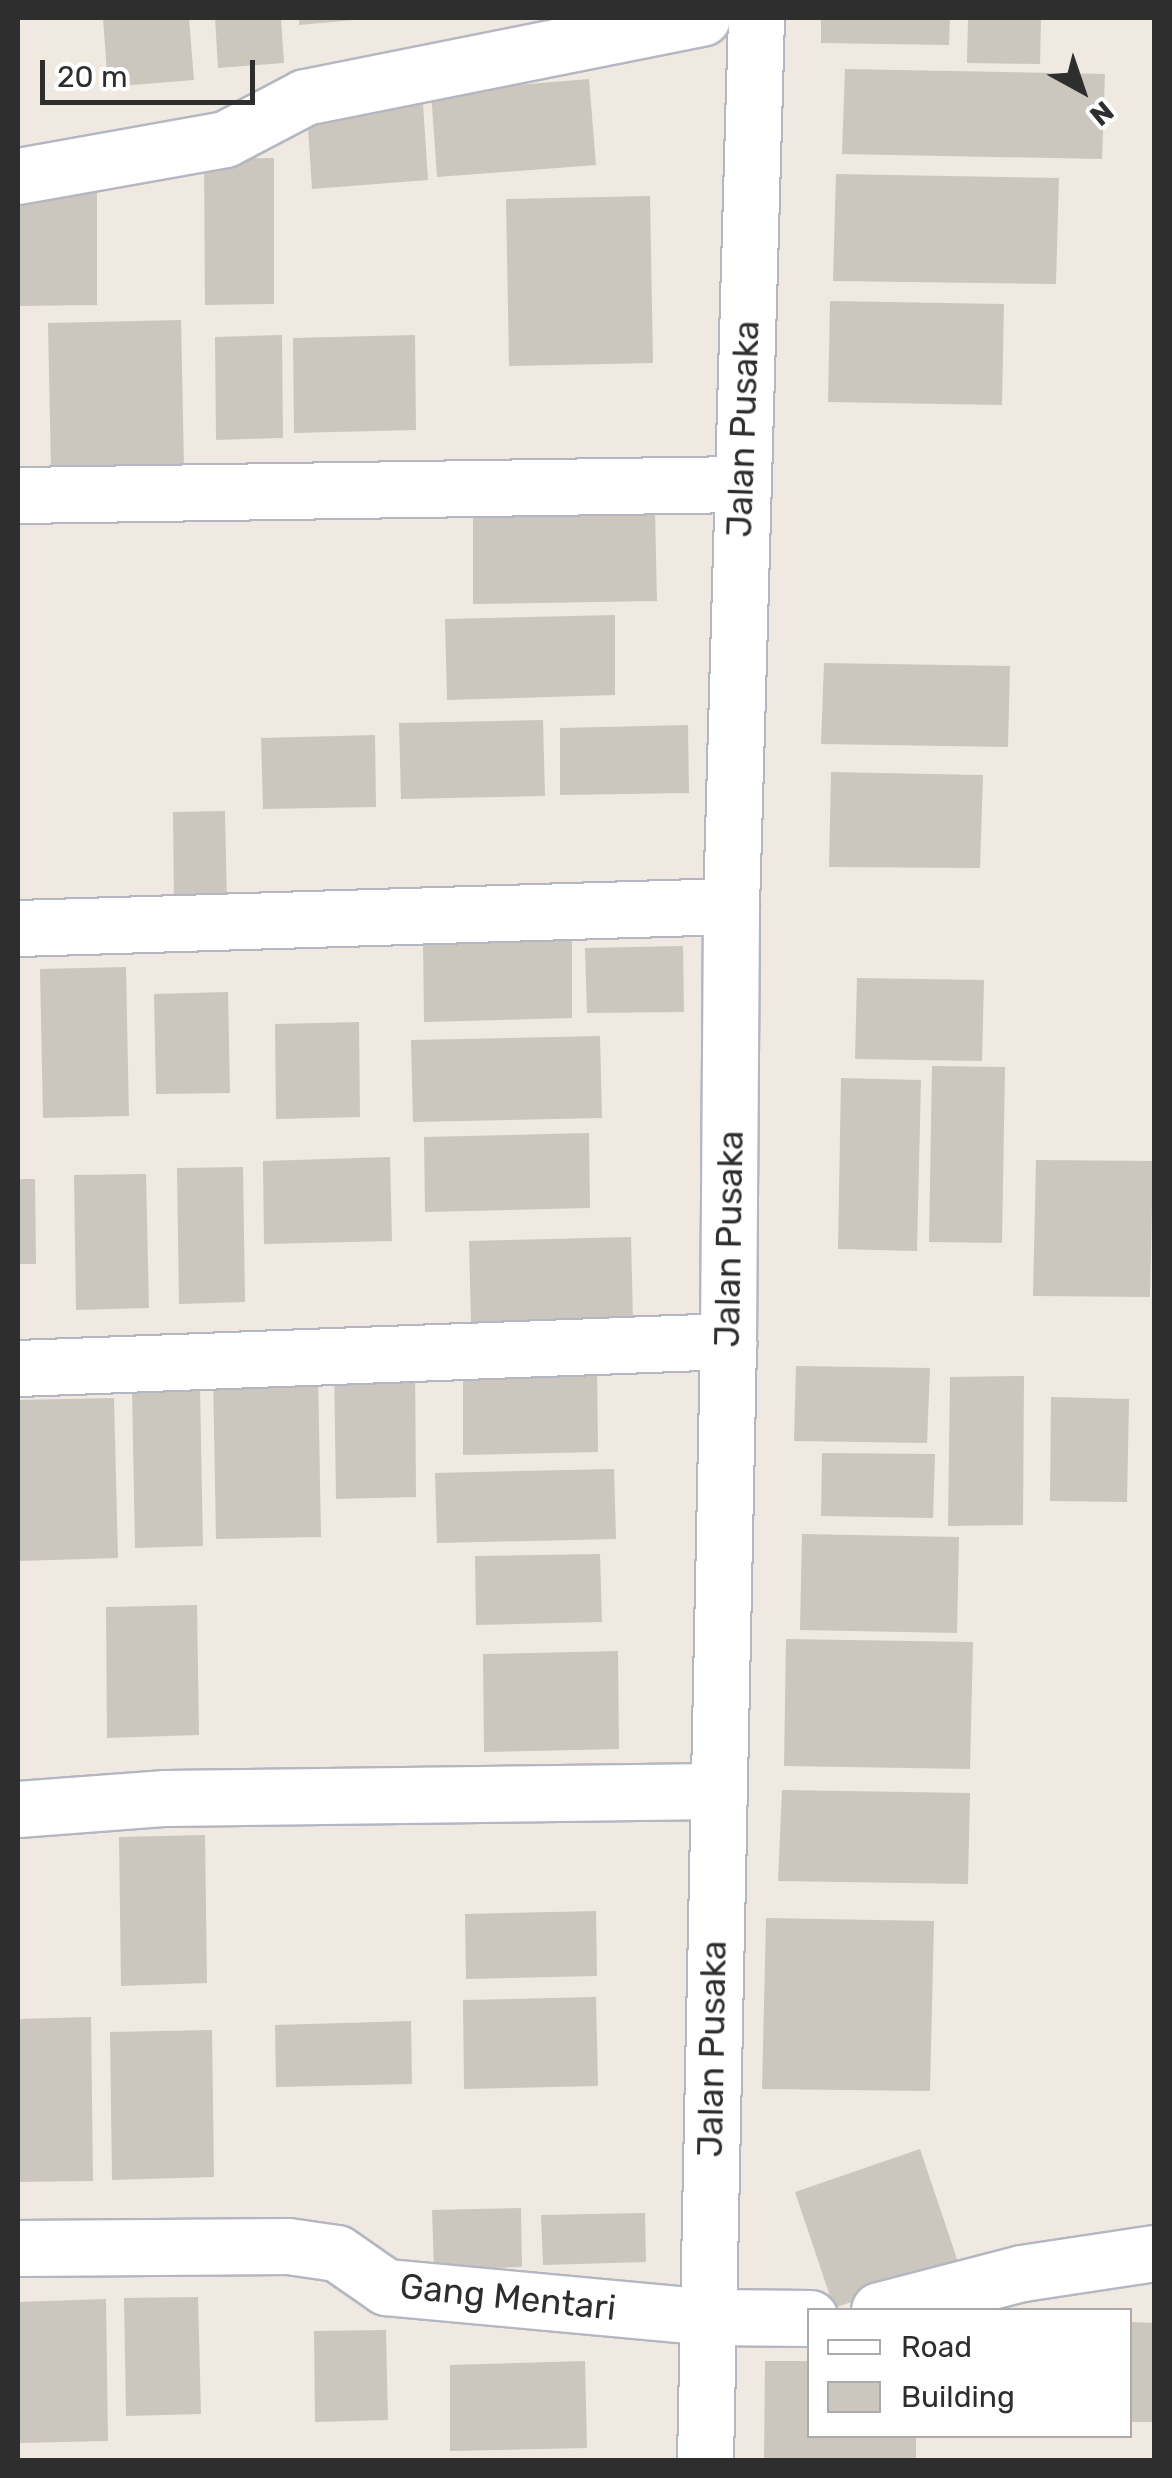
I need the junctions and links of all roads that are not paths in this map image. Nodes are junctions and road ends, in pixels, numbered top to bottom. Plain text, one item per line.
1 (702, 18) edge
2 (756, 18) edge
3 (18, 176) edge
4 (740, 484) junction
5 (18, 495) edge
6 (732, 906) junction
7 (18, 928) edge
8 (728, 1341) junction
9 (18, 1368) edge
10 (717, 1791) junction
11 (18, 1809) edge
12 (18, 2248) edge
13 (1154, 2253) edge
14 (888, 2308) edge
15 (709, 2317) junction
16 (807, 2318) edge
17 (706, 2460) edge

1 - 3 street
2 - 4 street, Jalan Pusaka
4 - 5 street
4 - 6 street, Jalan Pusaka
6 - 7 street
6 - 8 street, Jalan Pusaka
8 - 9 street
8 - 10 street, Jalan Pusaka
10 - 11 street
10 - 15 street, Jalan Pusaka
12 - 15 street, Gang Mentari
13 - 14 street
15 - 16 street, Gang Mentari
15 - 17 street, Jalan Pusaka

